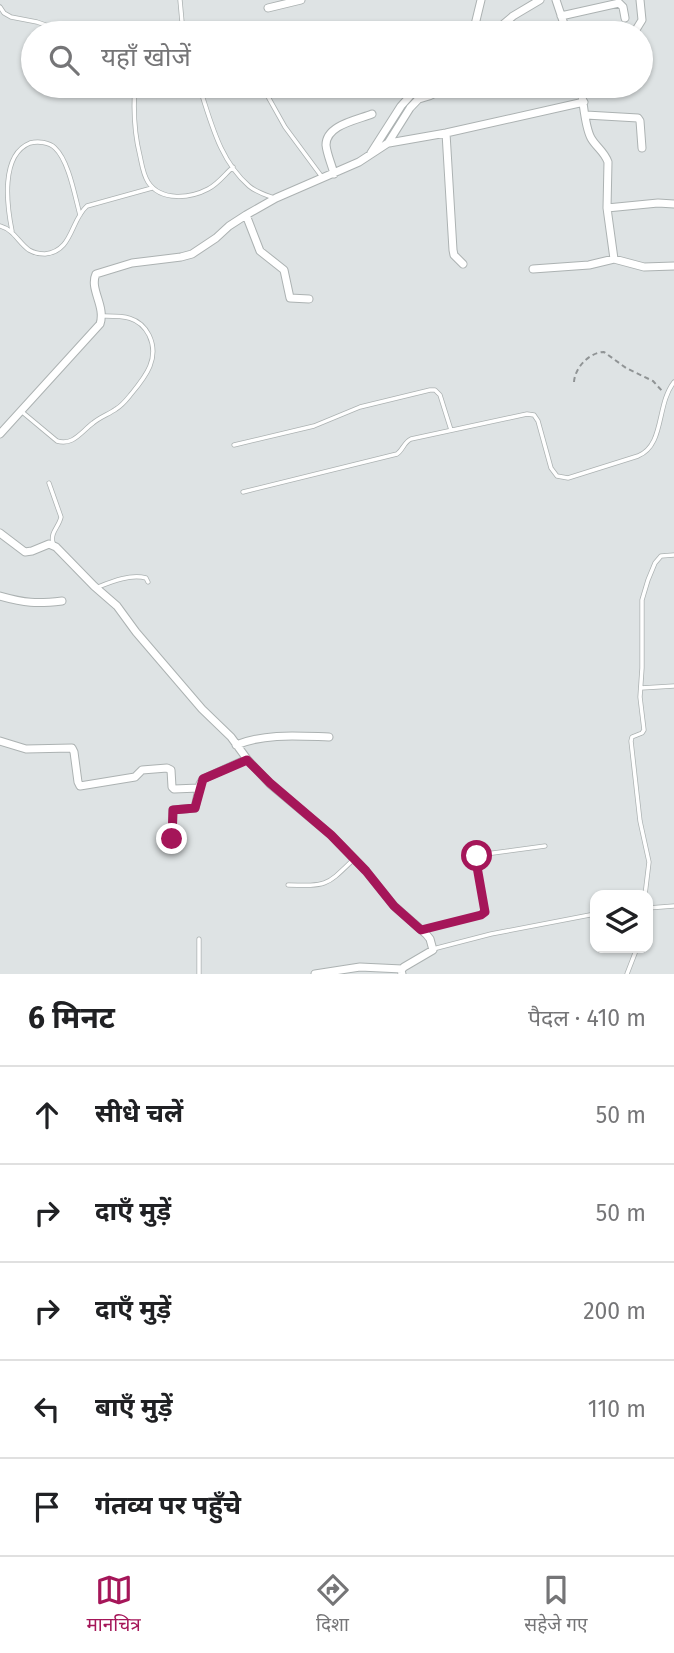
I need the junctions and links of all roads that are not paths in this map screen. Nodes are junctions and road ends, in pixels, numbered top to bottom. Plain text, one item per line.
1 (180, 0) edge
2 (301, 0) edge
3 (481, 0) edge
4 (540, 0) edge
5 (556, 0) edge
6 (640, 0) edge
7 (530, 3) edge
8 (0, 7) edge
9 (268, 8) dead end
10 (2, 14) edge
11 (561, 16) junction
12 (625, 18) dead end
13 (32, 21) edge
14 (182, 21) edge
15 (476, 21) edge
16 (507, 21) edge
17 (563, 21) edge
18 (641, 21) edge
19 (134, 98) edge
20 (203, 98) edge
21 (269, 98) edge
22 (408, 98) edge
23 (421, 98) edge
24 (583, 98) edge
25 (417, 99) joint
26 (584, 102) junction
27 (372, 114) dead end
28 (586, 115) junction
29 (446, 133) junction
30 (388, 143) junction
31 (642, 148) dead end
32 (370, 155) junction
33 (233, 167) junction
34 (334, 174) junction
35 (323, 178) junction
36 (152, 187) junction
37 (276, 198) junction
38 (674, 204) edge
39 (607, 208) junction
40 (80, 215) junction
41 (246, 215) junction
42 (0, 226) edge
43 (12, 232) junction
44 (614, 259) junction
45 (463, 264) dead end
46 (674, 266) edge
47 (533, 269) dead end
48 (309, 299) dead end
49 (102, 316) junction
50 (674, 382) edge
51 (21, 411) junction
52 (451, 430) junction
53 (0, 434) edge
54 (234, 445) dead end
55 (49, 484) dead end
56 (243, 492) dead end
57 (0, 533) edge
58 (53, 545) junction
59 (674, 555) edge
60 (148, 582) dead end
61 (96, 587) junction
62 (0, 596) edge
63 (62, 601) dead end
64 (674, 686) edge
65 (641, 688) junction
66 (329, 737) dead end
67 (0, 741) edge
68 (236, 745) junction
69 (247, 760) junction
70 (199, 788) junction
71 (172, 839) dead end
72 (545, 846) dead end
73 (354, 859) junction
74 (288, 885) dead end
75 (646, 890) edge
76 (674, 906) edge
77 (653, 908) edge
78 (590, 915) edge
79 (421, 930) junction
80 (198, 939) dead end
81 (433, 949) junction
82 (635, 953) edge
83 (399, 971) edge
84 (199, 974) edge
85 (315, 974) edge
86 (628, 974) edge

1 - 14 lane
2 - 9 street
3 - 15 street
4 - 7 street
5 - 11 street
6 - 18 street
7 - 16 street
8 - 10 lane
10 - 13 lane
11 - 12 street
11 - 17 street
19 - 36 lane
20 - 33 lane
21 - 35 lane
22 - 32 street
23 - 25 street
24 - 26 street
25 - 30 street
26 - 28 street
26 - 29 street
27 - 34 street
28 - 31 street
28 - 39 street
29 - 30 street
29 - 45 street
30 - 32 street
32 - 34 street
33 - 36 lane
33 - 37 lane
34 - 35 street
35 - 37 street
36 - 40 lane
37 - 41 street
38 - 39 street
39 - 44 street
40 - 43 lane
40 - 43 lane
41 - 48 street
41 - 49 street
42 - 43 lane
44 - 46 street
44 - 47 street
49 - 51 street
49 - 51 lane
50 - 52 lane
51 - 53 street
52 - 54 lane
52 - 56 lane
55 - 58 lane
57 - 58 street
58 - 61 street
59 - 65 lane
60 - 61 lane
61 - 68 street
62 - 63 street
64 - 65 lane
65 - 75 lane
66 - 68 street
67 - 70 street
68 - 69 street
69 - 70 street
69 - 73 street
70 - 71 street
72 - 79 lane
73 - 74 lane
73 - 79 street
76 - 77 lane
78 - 81 lane
79 - 81 street
80 - 84 lane
81 - 83 street
82 - 86 lane
83 - 85 street

